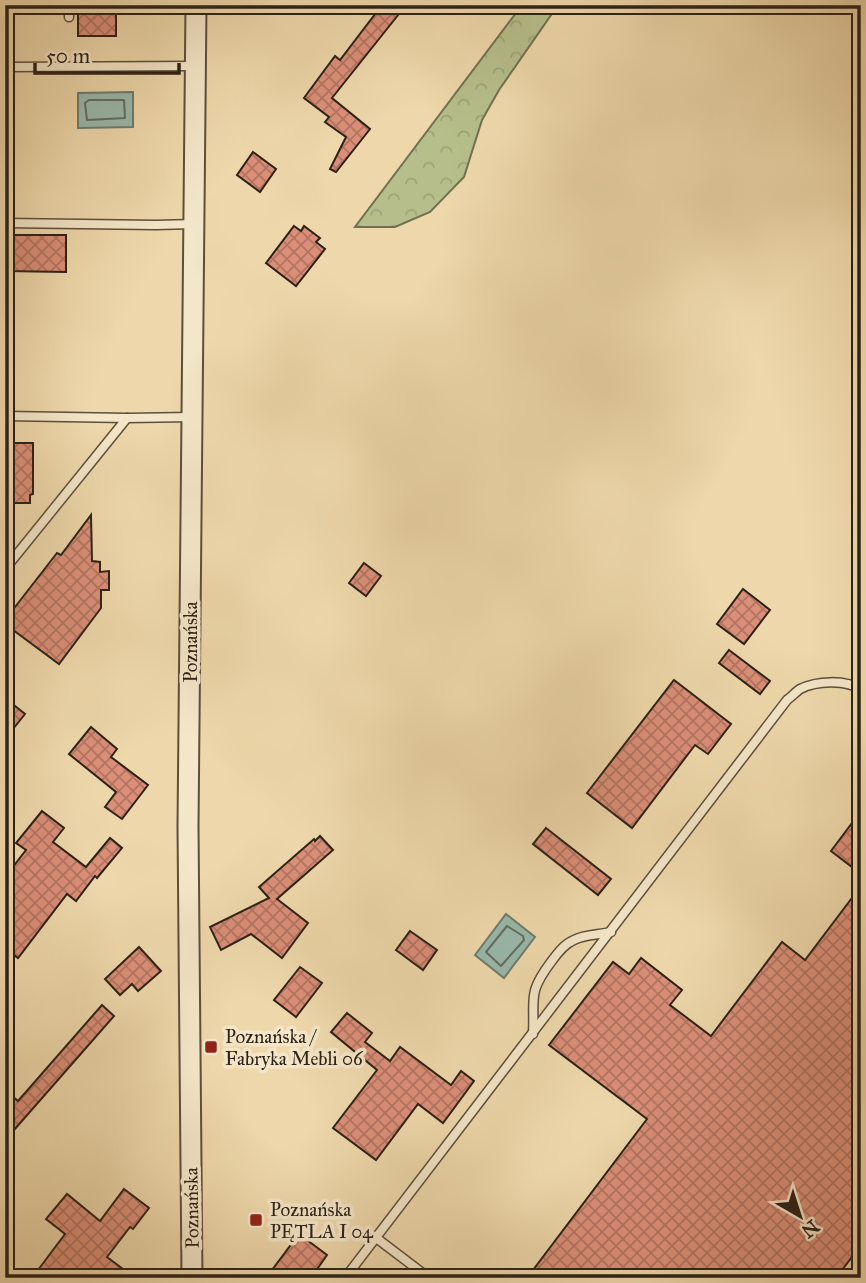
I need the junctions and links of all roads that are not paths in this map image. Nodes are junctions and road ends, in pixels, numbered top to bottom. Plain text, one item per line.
1 (69, 5) edge
2 (196, 5) edge
3 (69, 18) dead end
4 (196, 66) junction
5 (5, 67) edge
6 (5, 223) edge
7 (194, 224) junction
8 (5, 416) edge
9 (192, 417) junction
10 (127, 418) junction
11 (5, 569) edge
12 (861, 690) edge
13 (611, 932) junction
14 (533, 1034) junction
15 (375, 1237) junction
16 (192, 1278) edge
17 (345, 1278) edge
18 (429, 1278) edge

1 - 3 lane
2 - 4 street, Poznańska
4 - 5 lane
4 - 7 street, Poznańska
6 - 7 lane
7 - 9 street, Poznańska
8 - 10 lane
9 - 10 lane
9 - 16 street, Poznańska
10 - 11 lane
12 - 13 lane
13 - 14 lane
13 - 14 lane
14 - 15 lane
15 - 17 lane
15 - 18 lane

